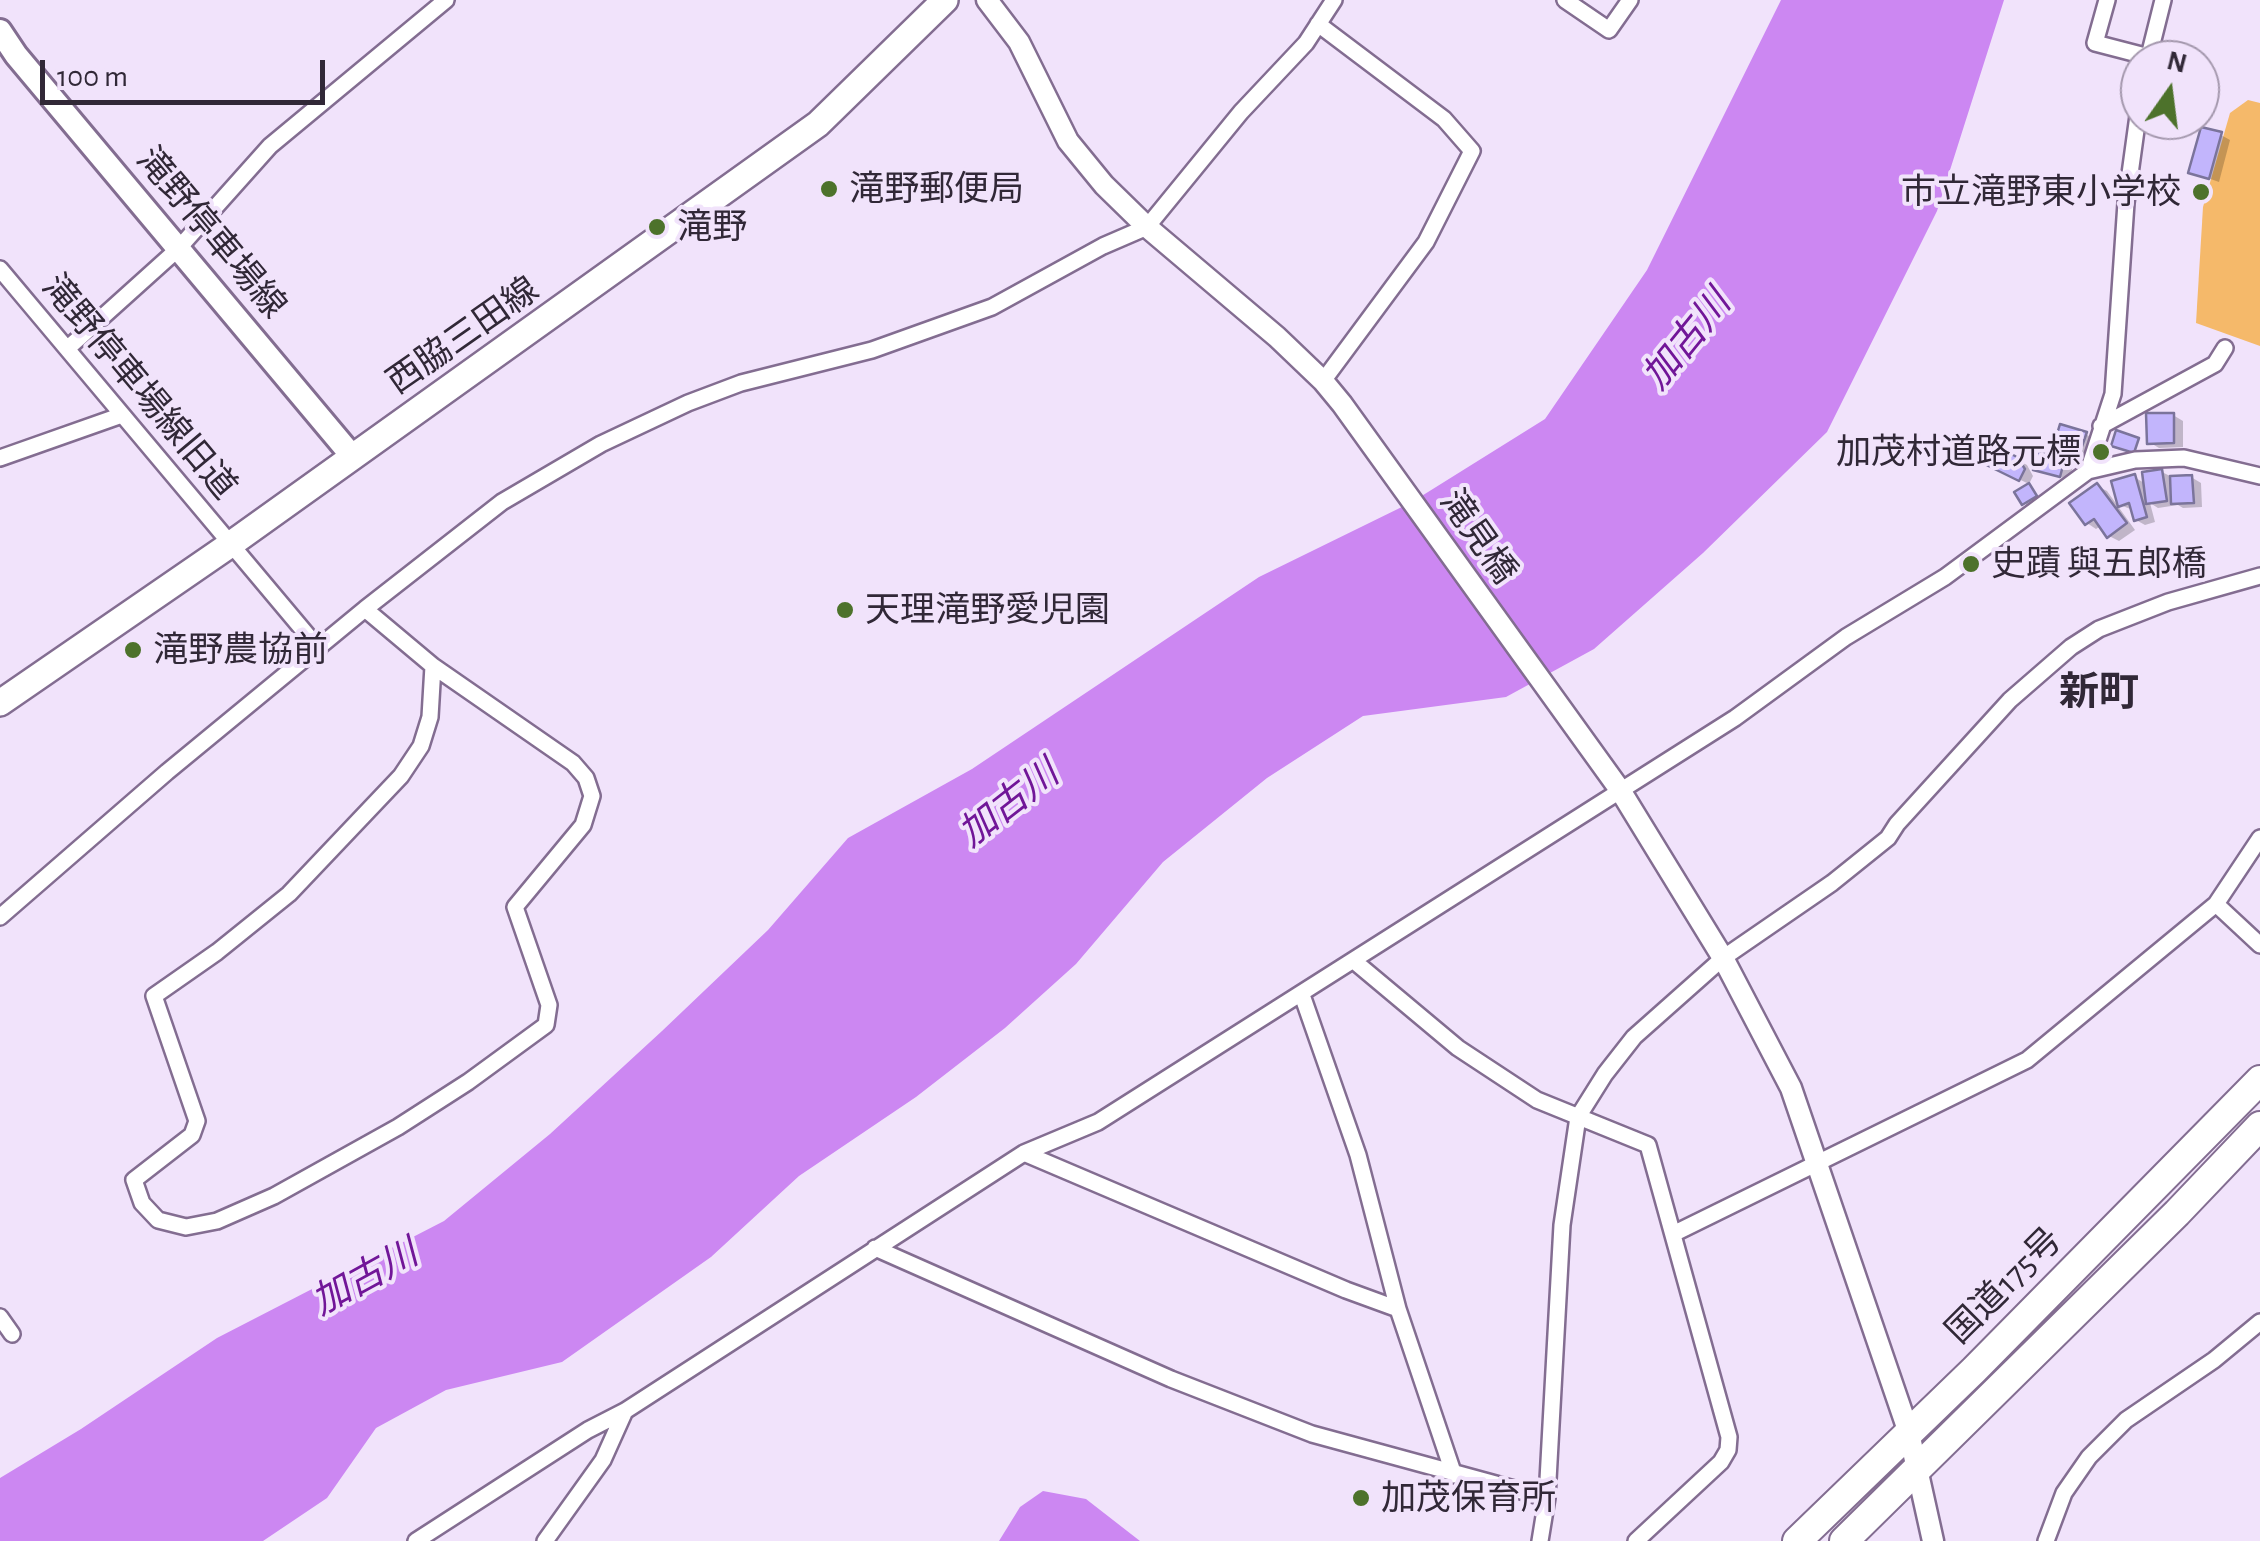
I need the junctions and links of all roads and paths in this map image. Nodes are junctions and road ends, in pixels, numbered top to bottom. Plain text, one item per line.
1 (446, 0) edge
2 (945, 0) edge
3 (986, 0) edge
4 (1334, 0) edge
5 (1565, 0) edge
6 (1630, 0) edge
7 (2107, 0) edge
8 (2163, 0) edge
9 (1318, 24) junction
10 (0, 31) edge
11 (2153, 40) edge
12 (2120, 50) edge
13 (8, 54) edge
14 (2135, 140) edge
15 (1147, 228) junction
16 (178, 249) junction
17 (0, 269) edge
18 (68, 348) junction
19 (2224, 348) dead end
20 (1323, 381) junction
21 (122, 415) junction
22 (2100, 426) junction
23 (352, 456) junction
24 (0, 458) edge
25 (2088, 470) junction
26 (2260, 476) edge
27 (231, 544) junction
28 (2260, 576) edge
29 (365, 609) junction
30 (319, 649) junction
31 (434, 666) junction
32 (0, 704) edge
33 (1620, 790) junction
34 (2260, 838) edge
35 (2216, 904) junction
36 (0, 917) edge
37 (2260, 945) edge
38 (1723, 958) junction
39 (1354, 961) junction
40 (1302, 995) junction
41 (2260, 1080) edge
42 (1578, 1117) junction
43 (2260, 1126) edge
44 (1024, 1153) junction
45 (1818, 1164) junction
46 (1673, 1234) junction
47 (875, 1248) junction
48 (1398, 1309) junction
49 (0, 1317) edge
50 (2260, 1322) edge
51 (12, 1334) dead end
52 (626, 1411) junction
53 (1910, 1433) junction
54 (1918, 1469) junction
55 (1454, 1474) junction
56 (1547, 1498) junction
57 (416, 1541) edge
58 (545, 1541) edge
59 (1540, 1541) edge
60 (1636, 1541) edge
61 (1798, 1541) edge
62 (1844, 1541) edge
63 (1933, 1541) edge
64 (2046, 1541) edge

1 - 16 street
2 - 23 main road, 西脇三田線
3 - 15 street, 滝見橋
4 - 9 street
5 - 6 street
7 - 12 street
8 - 11 street
9 - 15 street
9 - 20 street
10 - 13 main road, 滝野停車場線
13 - 16 main road, 滝野停車場線
14 - 22 street
15 - 20 street, 滝見橋
15 - 29 street
16 - 18 street
16 - 23 main road, 滝野停車場線
17 - 18 street, 滝野停車場線旧道
18 - 21 street, 滝野停車場線旧道
19 - 22 street
20 - 33 street, 滝見橋
21 - 24 street
21 - 27 street, 滝野停車場線旧道
22 - 25 street
23 - 27 main road, 西脇三田線
25 - 26 street
25 - 33 street
27 - 30 street, 滝野停車場線旧道
27 - 32 main road, 西脇三田線
28 - 38 street
29 - 30 street
29 - 31 street
30 - 36 street
31 - 31 street
33 - 38 street, 滝見橋
33 - 39 street
34 - 35 street
35 - 37 street
35 - 45 street
38 - 42 street
38 - 45 street, 滝見橋
39 - 40 street
39 - 42 street
40 - 44 street
40 - 48 street
41 - 53 highway, 国道175号
42 - 46 street
42 - 56 street
43 - 54 highway, 国道175号
44 - 47 street
44 - 48 street
45 - 46 street
45 - 53 street, 滝見橋
46 - 60 street
47 - 52 street
47 - 55 street
48 - 55 street
49 - 51 street
50 - 64 street
52 - 57 street
52 - 58 street
53 - 54 street, 滝見橋
53 - 61 highway, 国道175号
54 - 62 highway, 国道175号
54 - 63 street, 滝見橋
55 - 56 street
56 - 59 street

